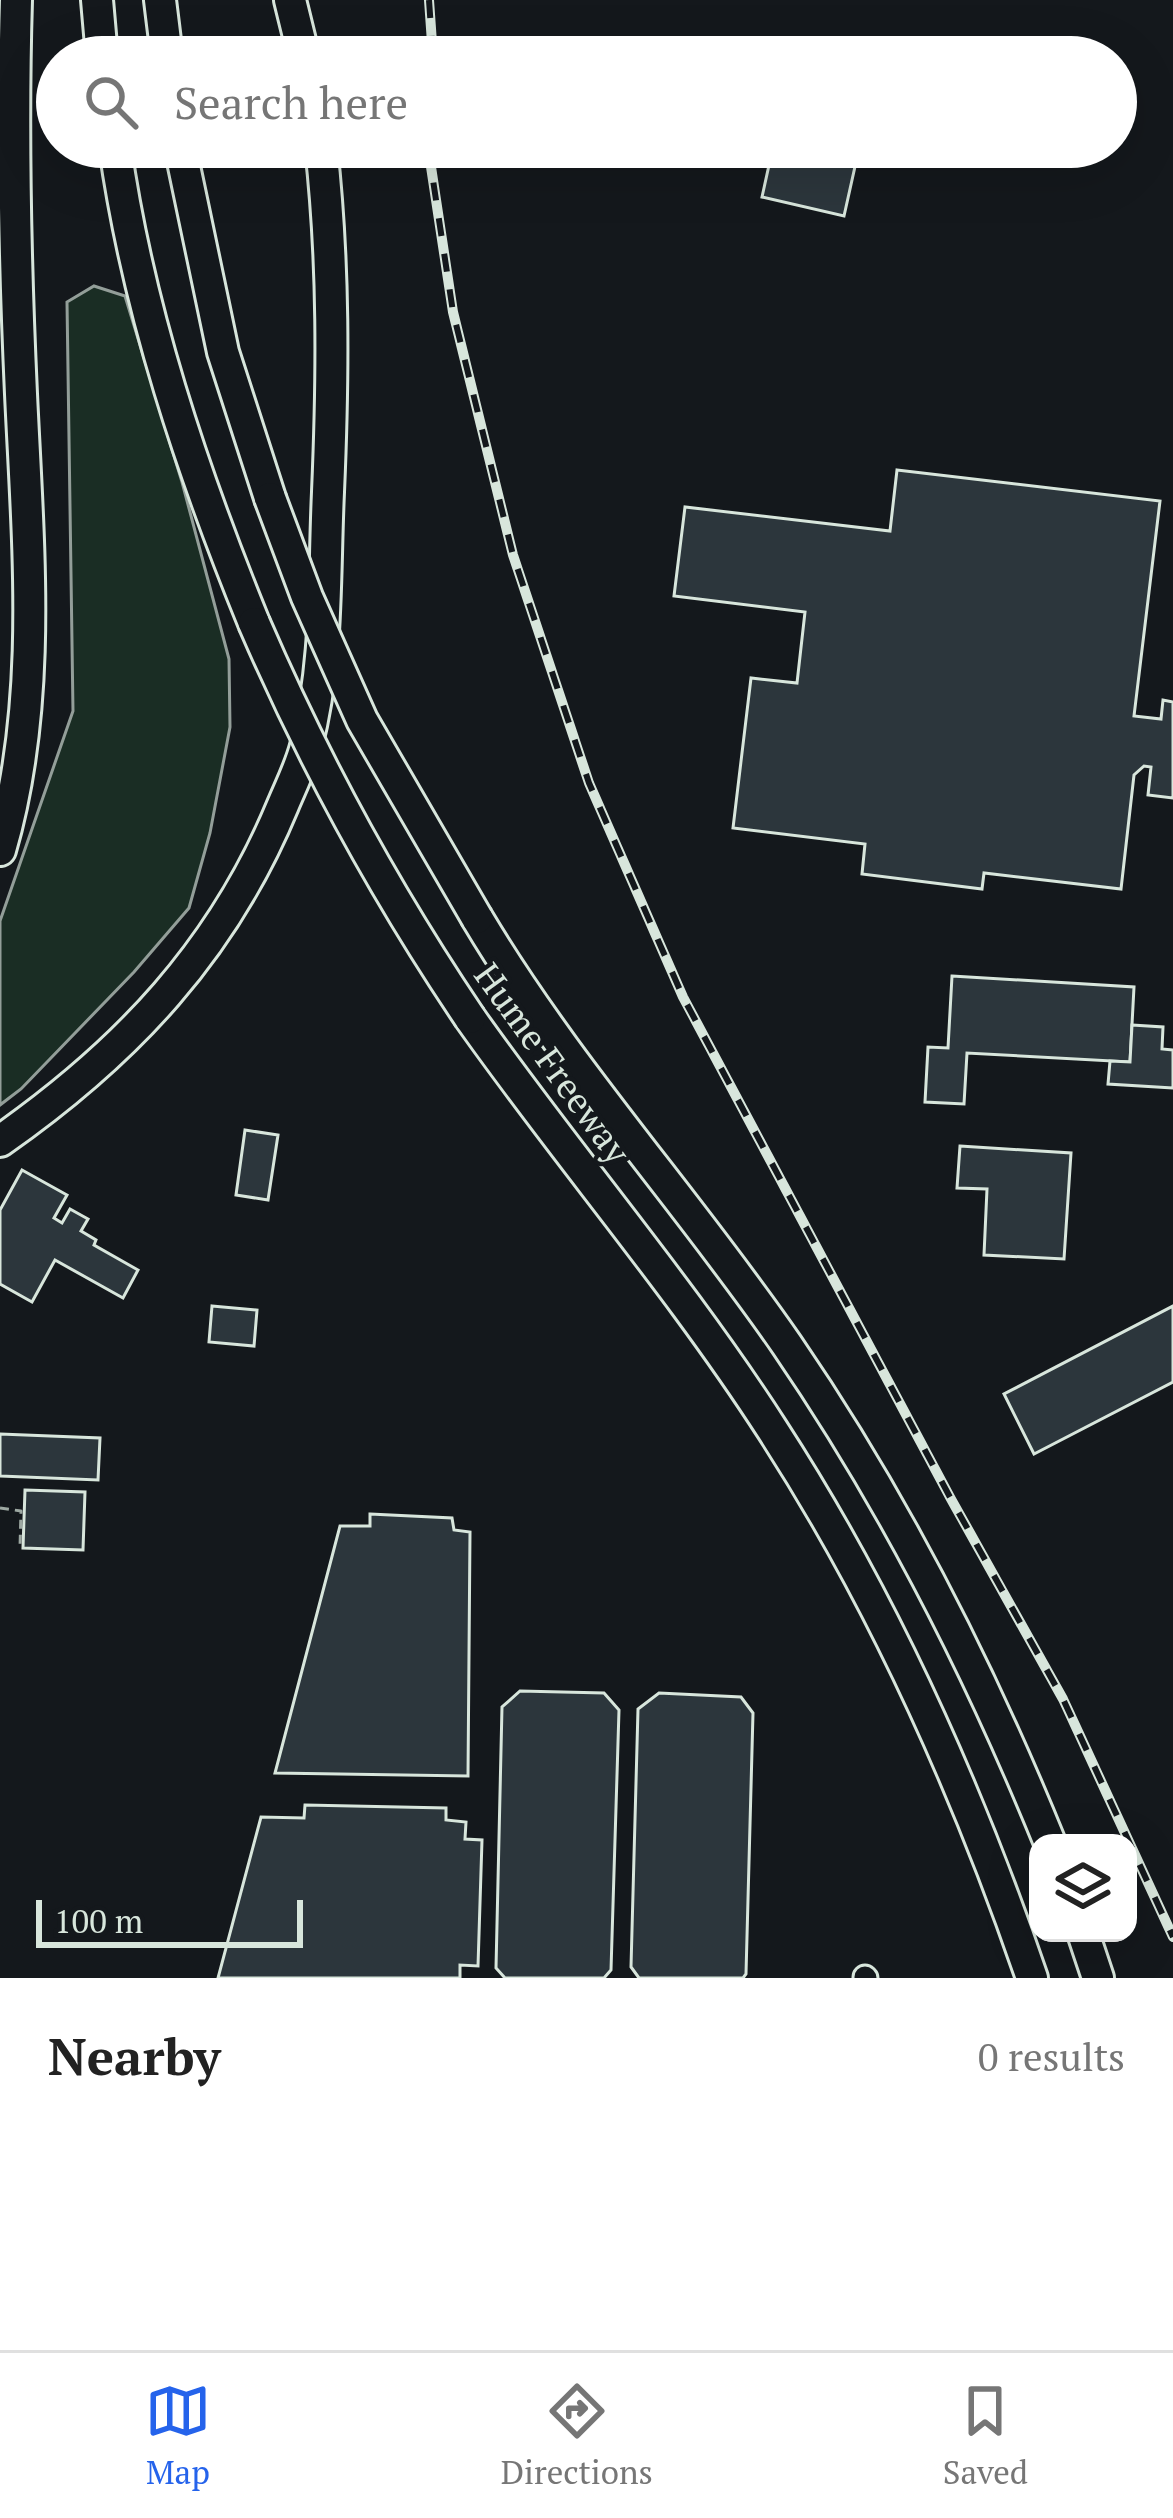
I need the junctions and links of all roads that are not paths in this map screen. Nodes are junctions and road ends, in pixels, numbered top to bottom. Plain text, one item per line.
1 (16, 0) edge
2 (97, 0) edge
3 (160, 0) edge
4 (290, 0) edge
5 (100, 36) edge
6 (164, 36) edge
7 (299, 36) edge
8 (119, 168) edge
9 (184, 168) edge
10 (323, 168) edge
11 (0, 850) edge
12 (0, 1141) edge
13 (1046, 1834) edge
14 (1086, 1942) edge
15 (1032, 1978) edge
16 (1098, 1978) edge

1 - 11 highway
2 - 5 highway
3 - 6 highway
4 - 7 highway
8 - 15 highway, Hume Freeway, bridge
9 - 13 highway, Hume Freeway, bridge
10 - 12 highway
14 - 16 highway

